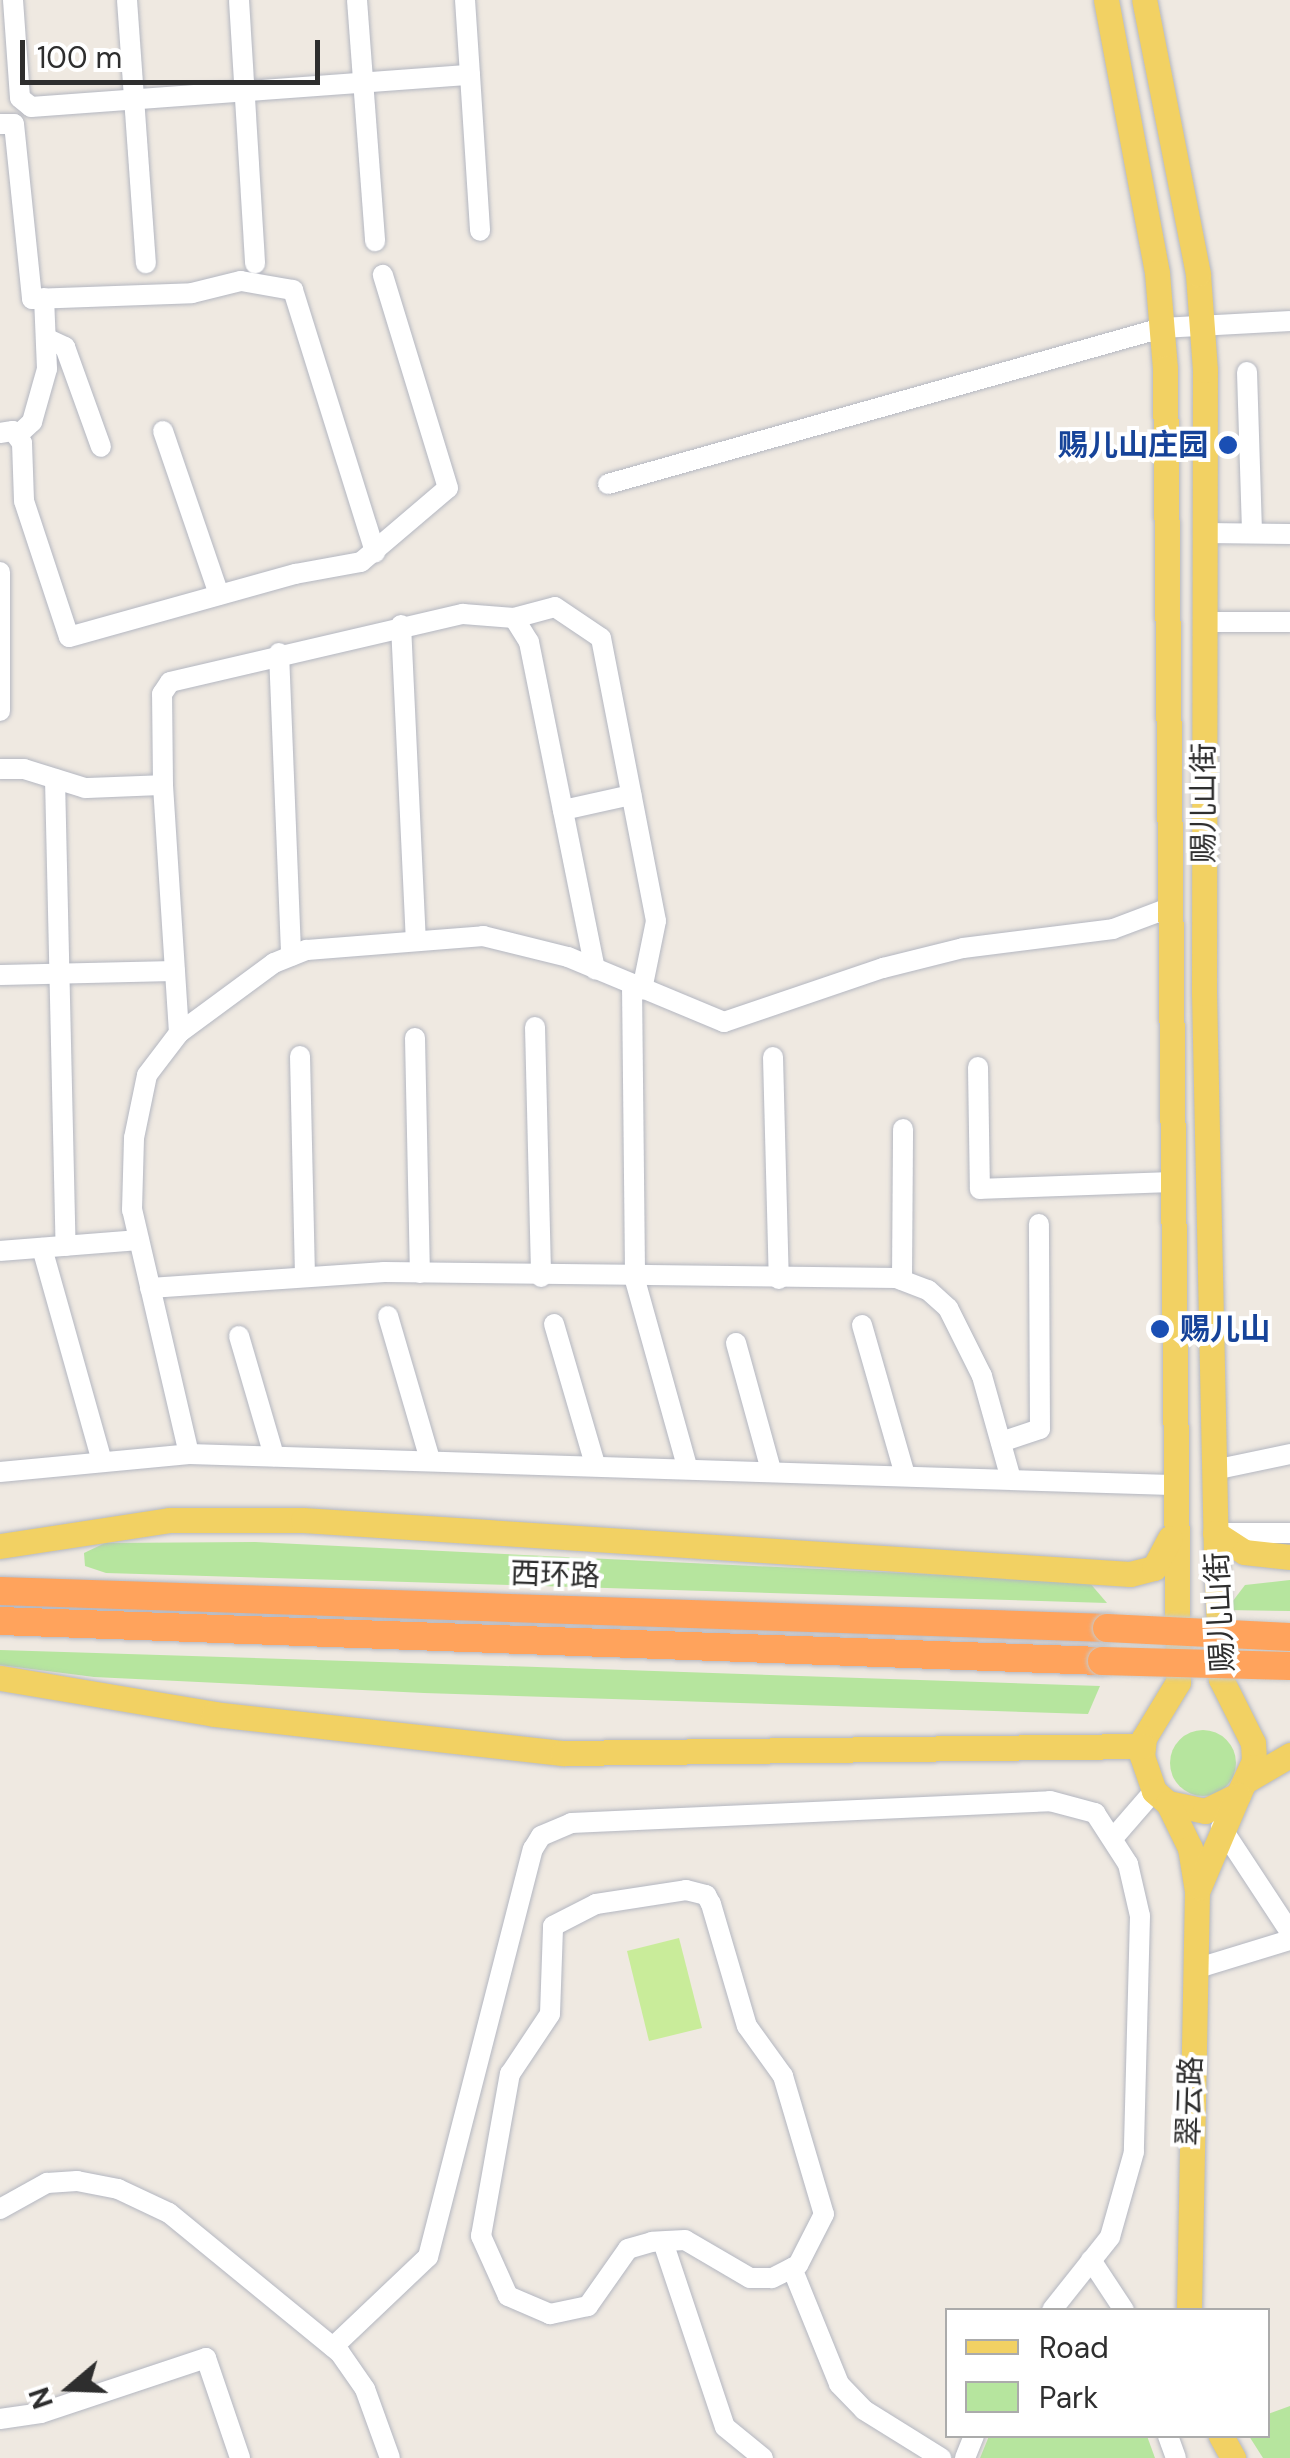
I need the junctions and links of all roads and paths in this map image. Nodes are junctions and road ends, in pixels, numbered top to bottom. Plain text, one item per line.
1 (13, 0) edge
2 (127, 0) edge
3 (238, 0) edge
4 (358, 0) edge
5 (466, 0) edge
6 (1106, 0) edge
7 (1144, 0) edge
8 (470, 75) junction
9 (363, 83) junction
10 (245, 92) junction
11 (134, 100) junction
12 (0, 124) edge
13 (480, 231) dead end
14 (374, 241) dead end
15 (146, 263) dead end
16 (255, 264) dead end
17 (383, 276) dead end
18 (44, 298) junction
19 (1290, 321) edge
20 (1202, 325) junction
21 (1162, 328) junction
22 (48, 339) junction
23 (1247, 372) dead end
24 (163, 431) dead end
25 (10, 433) edge
26 (101, 447) dead end
27 (608, 484) dead end
28 (1204, 533) junction
29 (1252, 534) junction
30 (1290, 534) edge
31 (375, 552) junction
32 (0, 572) edge
33 (220, 595) junction
34 (514, 618) junction
35 (1205, 622) junction
36 (1290, 622) edge
37 (400, 625) junction
38 (279, 653) junction
39 (0, 711) edge
40 (0, 769) edge
41 (56, 779) junction
42 (164, 785) junction
43 (631, 795) junction
44 (563, 810) junction
45 (1169, 908) junction
46 (416, 940) junction
47 (290, 956) junction
48 (595, 969) junction
49 (61, 970) junction
50 (175, 970) junction
51 (0, 975) edge
52 (637, 987) junction
53 (535, 1027) dead end
54 (179, 1033) junction
55 (414, 1038) dead end
56 (300, 1056) dead end
57 (773, 1057) dead end
58 (978, 1067) dead end
59 (902, 1129) dead end
60 (1208, 1181) junction
61 (1169, 1182) junction
62 (1039, 1224) dead end
63 (138, 1240) junction
64 (66, 1246) junction
65 (42, 1248) junction
66 (0, 1251) edge
67 (420, 1273) junction
68 (305, 1274) junction
69 (541, 1277) junction
70 (779, 1279) junction
71 (635, 1280) junction
72 (902, 1280) junction
73 (150, 1288) junction
74 (388, 1316) dead end
75 (554, 1324) dead end
76 (862, 1325) dead end
77 (239, 1336) dead end
78 (736, 1343) dead end
79 (1001, 1442) junction
80 (188, 1454) junction
81 (1290, 1454) edge
82 (274, 1456) junction
83 (102, 1460) junction
84 (430, 1460) junction
85 (595, 1464) junction
86 (687, 1466) junction
87 (771, 1470) junction
88 (1214, 1470) junction
89 (0, 1472) edge
90 (905, 1475) junction
91 (1012, 1479) junction
92 (1172, 1485) junction
93 (94, 1532) junction
94 (1216, 1533) junction
95 (1290, 1533) edge
96 (1172, 1534) junction
97 (0, 1536) edge
98 (0, 1546) edge
99 (1290, 1557) edge
100 (0, 1591) edge
101 (0, 1621) edge
102 (1290, 1637) edge
103 (1290, 1666) edge
104 (0, 1678) edge
105 (1143, 1746) junction
106 (1290, 1754) edge
107 (1244, 1787) junction
108 (1161, 1797) junction
109 (1221, 1827) junction
110 (1115, 1836) junction
111 (1197, 1891) junction
112 (1290, 1936) edge
113 (1194, 1969) junction
114 (0, 2210) edge
115 (664, 2242) junction
116 (1092, 2260) junction
117 (792, 2268) junction
118 (1054, 2308) edge
119 (1123, 2308) edge
120 (1189, 2308) edge
121 (333, 2347) junction
122 (0, 2419) edge
123 (240, 2458) edge
124 (390, 2458) edge
125 (763, 2458) edge
126 (941, 2458) edge

1 - 11 street
2 - 11 street
3 - 10 street
4 - 9 street
5 - 8 street
6 - 21 main road, 赐儿山街
7 - 20 main road, 赐儿山街
8 - 9 street
8 - 13 street
9 - 10 street
9 - 14 street
10 - 11 street
10 - 16 street
11 - 15 street
12 - 18 street
17 - 31 street
18 - 22 street
18 - 31 street
19 - 20 street
20 - 21 street
20 - 28 main road, 赐儿山街
21 - 27 street
21 - 45 main road, 赐儿山街
22 - 25 street
22 - 26 street
23 - 29 street
24 - 33 street
25 - 33 street
28 - 29 street
28 - 35 main road, 赐儿山街
29 - 30 street
31 - 33 street
32 - 39 street
34 - 37 street
34 - 43 street
34 - 44 street
35 - 36 street
35 - 60 main road, 赐儿山街
37 - 38 street
37 - 46 street
38 - 42 street
38 - 47 street
40 - 41 street
41 - 42 street
41 - 49 street
42 - 50 street
43 - 44 street
43 - 52 street
44 - 48 street
45 - 52 street
45 - 61 main road, 赐儿山街
46 - 47 street
46 - 48 street
47 - 54 street
48 - 52 street
49 - 50 street
49 - 51 street
49 - 64 street
50 - 54 street
52 - 71 street
53 - 69 street
54 - 63 street
55 - 67 street
56 - 68 street
57 - 70 street
58 - 61 street
59 - 72 street
60 - 61 main road
60 - 88 main road, 赐儿山街
61 - 92 main road, 赐儿山街
62 - 79 street
63 - 64 street
63 - 73 street
64 - 65 street
65 - 66 street
65 - 83 street
67 - 68 street
67 - 69 street
68 - 73 street
69 - 71 street
70 - 71 street
70 - 72 street
71 - 86 street
72 - 79 street
73 - 80 street
74 - 84 street
75 - 85 street
76 - 90 street
77 - 82 street
78 - 87 street
79 - 91 street
80 - 82 street
80 - 83 street
81 - 88 street
82 - 84 street
83 - 89 street
84 - 85 street
85 - 86 street
86 - 87 street
87 - 90 street
88 - 94 main road, 赐儿山街
90 - 91 street
91 - 92 street
92 - 96 main road, 赐儿山街
93 - 96 main road
93 - 97 street
93 - 98 main road
94 - 95 street
94 - 99 main road
94 - 107 main road, 赐儿山街
96 - 105 main road, 赐儿山街
100 - 102 highway, 西环路, bridge
101 - 103 highway, bridge
104 - 105 main road
105 - 108 main road
106 - 107 main road
107 - 108 main road
107 - 109 main road
108 - 110 street
108 - 111 main road
109 - 111 main road
109 - 112 street
110 - 116 street
110 - 121 street
111 - 113 main road, 翠云路
112 - 113 street
113 - 120 main road, 翠云路
114 - 121 street
115 - 117 street
115 - 117 street
115 - 125 street
116 - 118 street
116 - 119 street
117 - 126 street
121 - 124 street
122 - 123 street

